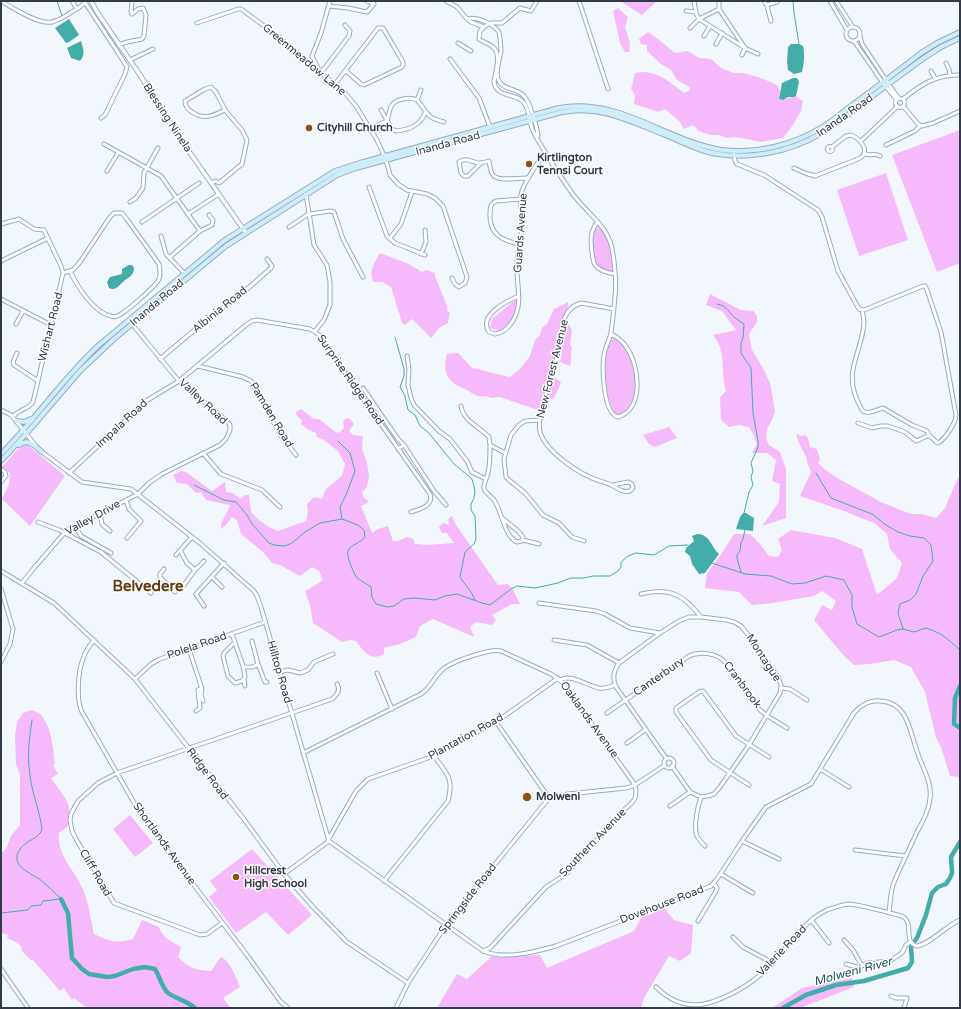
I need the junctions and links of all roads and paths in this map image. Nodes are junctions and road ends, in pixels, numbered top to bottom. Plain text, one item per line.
1 (1, 1) edge
2 (72, 1) edge
3 (91, 1) edge
4 (132, 1) edge
5 (330, 1) edge
6 (367, 1) edge
7 (446, 1) edge
8 (537, 1) edge
9 (579, 1) edge
10 (694, 1) edge
11 (719, 1) edge
12 (764, 1) edge
13 (830, 1) edge
14 (84, 2) edge
15 (777, 2) edge
16 (836, 2) edge
17 (767, 5) junction
18 (833, 5) junction
19 (329, 6) junction
20 (77, 9) junction
21 (719, 9) junction
22 (686, 11) dead end
23 (696, 12) junction
24 (467, 19) junction
25 (698, 19) junction
26 (771, 21) dead end
27 (197, 23) dead end
28 (488, 24) junction
29 (345, 25) dead end
30 (710, 26) junction
31 (484, 27) junction
32 (853, 27) junction
33 (690, 28) dead end
34 (847, 30) junction
35 (960, 32) edge
36 (722, 33) junction
37 (704, 36) dead end
38 (860, 36) junction
39 (739, 38) junction
40 (960, 38) edge
41 (854, 41) junction
42 (735, 42) junction
43 (458, 43) dead end
44 (716, 44) dead end
45 (119, 45) junction
46 (745, 48) junction
47 (153, 49) dead end
48 (472, 51) dead end
49 (758, 54) dead end
50 (742, 55) dead end
51 (450, 59) dead end
52 (130, 60) junction
53 (946, 63) dead end
54 (318, 70) junction
55 (346, 70) junction
56 (931, 71) dead end
57 (321, 72) junction
58 (950, 75) junction
59 (960, 75) edge
60 (934, 78) junction
61 (886, 83) junction
62 (335, 84) junction
63 (608, 88) dead end
64 (421, 90) dead end
65 (900, 99) junction
66 (417, 100) junction
67 (898, 106) junction
68 (903, 106) junction
69 (225, 110) junction
70 (381, 110) dead end
71 (960, 110) edge
72 (425, 113) junction
73 (101, 118) dead end
74 (532, 118) junction
75 (387, 121) junction
76 (444, 122) dead end
77 (920, 126) junction
78 (490, 127) junction
79 (370, 128) junction
80 (861, 141) junction
81 (104, 144) dead end
82 (886, 145) dead end
83 (832, 147) dead end
84 (158, 148) dead end
85 (545, 152) junction
86 (118, 153) junction
87 (734, 153) junction
88 (865, 154) junction
89 (880, 156) dead end
90 (385, 158) junction
91 (481, 163) junction
92 (147, 168) junction
93 (794, 168) dead end
94 (107, 171) dead end
95 (528, 178) junction
96 (199, 183) dead end
97 (212, 183) junction
98 (369, 187) dead end
99 (412, 192) junction
100 (219, 194) junction
101 (306, 194) junction
102 (177, 198) junction
103 (521, 199) junction
104 (130, 202) dead end
105 (286, 208) junction
106 (274, 209) junction
107 (310, 213) junction
108 (188, 214) junction
109 (209, 215) dead end
110 (142, 222) dead end
111 (598, 222) junction
112 (1, 224) edge
113 (289, 227) dead end
114 (243, 228) junction
115 (425, 230) dead end
116 (200, 231) junction
117 (246, 233) junction
118 (161, 236) dead end
119 (48, 238) junction
120 (390, 238) junction
121 (520, 244) junction
122 (217, 246) junction
123 (222, 249) junction
124 (170, 257) junction
125 (267, 259) dead end
126 (1, 261) edge
127 (70, 271) junction
128 (63, 273) junction
129 (184, 274) junction
130 (615, 274) junction
131 (364, 277) dead end
132 (452, 278) dead end
133 (519, 296) junction
134 (1, 299) edge
135 (614, 309) junction
136 (862, 310) junction
137 (23, 311) junction
138 (16, 324) dead end
139 (132, 324) junction
140 (51, 326) junction
141 (315, 330) junction
142 (611, 334) junction
143 (17, 353) dead end
144 (408, 356) dead end
145 (160, 358) junction
146 (198, 366) junction
147 (38, 381) junction
148 (179, 381) junction
149 (363, 388) dead end
150 (461, 406) dead end
151 (1, 410) edge
152 (13, 417) junction
153 (35, 417) junction
154 (540, 420) junction
155 (16, 421) junction
156 (858, 424) dead end
157 (23, 430) junction
158 (26, 434) junction
159 (930, 437) junction
160 (404, 445) junction
161 (490, 445) junction
162 (398, 449) junction
163 (12, 450) junction
164 (42, 452) junction
165 (203, 453) junction
166 (505, 453) junction
167 (1, 454) edge
168 (296, 455) dead end
169 (1, 461) edge
170 (1, 469) edge
171 (70, 473) junction
172 (486, 479) junction
173 (1, 482) edge
174 (612, 485) junction
175 (138, 494) junction
176 (126, 500) junction
177 (446, 505) dead end
178 (280, 507) dead end
179 (411, 512) dead end
180 (100, 513) junction
181 (502, 518) junction
182 (38, 522) dead end
183 (75, 526) junction
184 (110, 530) dead end
185 (64, 533) junction
186 (192, 537) junction
187 (127, 538) dead end
188 (523, 540) junction
189 (584, 541) dead end
190 (539, 544) dead end
191 (180, 550) junction
192 (111, 553) dead end
193 (176, 555) dead end
194 (204, 561) dead end
195 (224, 563) junction
196 (164, 569) dead end
197 (196, 570) junction
198 (1, 571) edge
199 (212, 577) junction
200 (22, 583) junction
201 (222, 587) dead end
202 (1, 589) edge
203 (151, 593) dead end
204 (641, 594) dead end
205 (539, 603) dead end
206 (204, 606) dead end
207 (701, 616) junction
208 (265, 622) junction
209 (660, 633) junction
210 (232, 634) junction
211 (94, 640) junction
212 (554, 640) dead end
213 (252, 641) dead end
214 (235, 642) junction
215 (189, 649) junction
216 (333, 654) dead end
217 (716, 656) joint
218 (1, 662) edge
219 (619, 663) junction
220 (258, 664) junction
221 (243, 666) junction
222 (279, 672) junction
223 (377, 673) dead end
224 (244, 679) junction
225 (559, 679) junction
226 (135, 680) junction
227 (267, 682) dead end
228 (337, 684) dead end
229 (615, 685) junction
230 (245, 686) dead end
231 (201, 688) junction
232 (781, 688) junction
233 (807, 700) dead end
234 (203, 701) dead end
235 (626, 701) junction
236 (392, 709) junction
237 (196, 711) dead end
238 (291, 713) junction
239 (607, 713) dead end
240 (766, 716) junction
241 (496, 722) junction
242 (787, 728) dead end
243 (646, 730) junction
244 (627, 743) dead end
245 (749, 745) junction
246 (188, 749) junction
247 (303, 753) junction
248 (434, 756) junction
249 (769, 757) dead end
250 (666, 758) junction
251 (665, 765) junction
252 (672, 766) junction
253 (820, 769) junction
254 (118, 773) junction
255 (729, 773) junction
256 (636, 785) junction
257 (749, 785) dead end
258 (850, 787) dead end
259 (690, 792) junction
260 (701, 797) junction
261 (549, 798) junction
262 (670, 806) dead end
263 (328, 840) junction
264 (742, 841) junction
265 (705, 846) dead end
266 (855, 850) dead end
267 (906, 856) junction
268 (779, 859) dead end
269 (284, 874) junction
270 (721, 874) junction
271 (384, 881) junction
272 (714, 884) junction
273 (753, 893) dead end
274 (889, 913) junction
275 (960, 920) edge
276 (698, 921) dead end
277 (812, 921) junction
278 (222, 923) junction
279 (447, 925) junction
280 (733, 937) dead end
281 (844, 940) dead end
282 (910, 942) junction
283 (828, 943) dead end
284 (490, 948) junction
285 (483, 950) junction
286 (490, 953) junction
287 (773, 963) junction
288 (846, 964) dead end
289 (862, 966) junction
290 (1, 969) edge
291 (408, 983) junction
292 (656, 987) dead end
293 (891, 996) dead end
294 (28, 1008) edge
295 (288, 1008) edge
296 (396, 1008) edge
297 (904, 1008) edge

1 - 20 street
2 - 20 street
3 - 45 street, Blessing Ninela
4 - 45 street
5 - 19 street
6 - 19 street
7 - 24 street
8 - 28 street
9 - 63 street
10 - 23 street
11 - 21 street
12 - 17 street
13 - 18 street
14 - 20 street
14 - 73 street
15 - 17 street
16 - 18 street
16 - 32 street
17 - 26 street
18 - 34 street
19 - 54 street
21 - 25 street
21 - 39 street
22 - 23 street
23 - 25 street
24 - 28 street
24 - 31 street
25 - 30 street
25 - 33 street
27 - 54 street, Greenmeadow Lane
28 - 31 street
28 - 74 street
29 - 57 street
30 - 36 street
30 - 37 street
31 - 74 street
32 - 34 street
32 - 38 street
34 - 41 street
35 - 61 main road, Inanda Road
36 - 42 street
36 - 44 street
38 - 41 street
38 - 61 street
39 - 42 street
39 - 46 street
40 - 61 main road, Inanda Road
41 - 61 street
42 - 46 street
43 - 48 street
45 - 52 street, Blessing Ninela
46 - 49 street
46 - 50 street
47 - 52 street
51 - 78 street
52 - 97 street, Blessing Ninela
53 - 58 street
54 - 57 street, Greenmeadow Lane
55 - 55 street
55 - 62 street
56 - 60 street
57 - 62 street, Greenmeadow Lane
58 - 59 street
58 - 60 street
60 - 65 street
61 - 65 street
61 - 87 main road, Inanda Road
62 - 79 street, Greenmeadow Lane
64 - 66 street
65 - 67 street
65 - 68 street
66 - 72 street
66 - 75 street
67 - 68 street
67 - 80 street
68 - 77 street
69 - 69 street
69 - 97 street
70 - 75 street
71 - 77 street
72 - 75 street
72 - 76 street
74 - 78 main road, Inanda Road
74 - 85 street
74 - 87 main road, Inanda Road
74 - 90 main road, Inanda Road
75 - 79 street
77 - 82 street
78 - 90 main road, Inanda Road
79 - 90 street, Greenmeadow Lane
80 - 83 street
80 - 88 street
81 - 86 street
84 - 92 street
85 - 95 street, Guards Avenue
85 - 111 street
86 - 92 street
86 - 94 street
87 - 136 street
88 - 89 street
88 - 93 street
90 - 99 street, Greenmeadow Lane
90 - 101 main road, Inanda Road
90 - 106 main road, Inanda Road
91 - 91 street
91 - 95 street
92 - 102 street
92 - 104 street
95 - 103 street, Guards Avenue
96 - 102 street
97 - 100 street, Blessing Ninela
98 - 120 street
99 - 120 street
99 - 132 street, Greenmeadow Lane
100 - 108 street
100 - 114 street, Blessing Ninela
101 - 105 main road, Inanda Road
101 - 107 street
102 - 108 street
102 - 110 street
103 - 121 street, Guards Avenue
103 - 121 street
105 - 106 main road
105 - 117 main road, Inanda Road
106 - 114 main road, Inanda Road
107 - 113 street
107 - 131 street
107 - 141 street
108 - 116 street
109 - 116 street
111 - 130 street
111 - 130 street
112 - 119 street
114 - 117 street, Blessing Ninela
114 - 122 main road, Inanda Road
115 - 120 street
116 - 124 street
117 - 123 main road, Inanda Road
118 - 124 street
119 - 126 street
119 - 128 street
121 - 133 street, Guards Avenue
122 - 123 main road
122 - 129 main road, Inanda Road
123 - 139 main road, Inanda Road
124 - 129 street
125 - 145 street, Albinia Road
127 - 127 street
127 - 128 street
128 - 140 street, Wishart Road
129 - 153 main road, Inanda Road
130 - 135 street
133 - 133 street, Guards Avenue
134 - 137 street
135 - 142 street
135 - 154 street, New Forest Avenue
136 - 159 street
136 - 159 street
137 - 138 street
137 - 140 street
139 - 145 street, Valley Road
139 - 158 main road, Inanda Road
140 - 147 street, Wishart Road
141 - 146 street, Surprise Ridge Road
141 - 162 street, Surprise Ridge Road
142 - 142 street
143 - 147 street
144 - 172 street
145 - 148 street, Valley Road
146 - 148 street, Surprise Ridge Road
146 - 168 street, Pamden Road
147 - 152 street, Wishart Road
148 - 165 street, Valley Road
148 - 171 street, Impala Road
149 - 160 street
150 - 161 street
151 - 152 street
152 - 155 street, Hilltop Road
153 - 155 main road
153 - 157 main road, Inanda Road
154 - 166 street
154 - 174 street, New Forest Avenue
155 - 157 street, Hilltop Road
156 - 159 street
157 - 158 street, Hilltop Road
157 - 167 main road, Inanda Road
158 - 163 main road, Inanda Road
158 - 164 street, Hilltop Road
160 - 162 street
160 - 177 street
161 - 166 street
161 - 172 street
162 - 179 street, Surprise Ridge Road
163 - 164 main road
163 - 169 main road, Inanda Road
164 - 171 street, Hilltop Road
165 - 175 street, Valley Road
165 - 178 street
166 - 189 street
170 - 173 street
171 - 175 street, Hilltop Road
172 - 181 street
174 - 174 street, New Forest Avenue
175 - 176 street, Valley Drive
175 - 186 street, Hilltop Road
176 - 180 street, Valley Drive
176 - 187 street
180 - 183 street, Valley Drive
180 - 184 street
181 - 188 street
181 - 188 street
182 - 185 street
183 - 185 street, Valley Drive
183 - 192 street
185 - 200 street, Valley Drive
185 - 203 street
186 - 191 street
186 - 195 street, Hilltop Road
188 - 190 street
191 - 193 street
191 - 197 street
194 - 197 street
195 - 199 street
195 - 208 street, Hilltop Road
196 - 197 street
198 - 200 street, Ridge Road
199 - 201 street
199 - 206 street
200 - 211 street, Ridge Road
202 - 218 street
204 - 207 street
205 - 209 street
207 - 209 street, Montague
207 - 232 street, Montague
208 - 210 street, Polela Road
208 - 222 street, Hilltop Road
209 - 219 street, Montague
210 - 214 street
210 - 215 street, Polela Road
211 - 226 street, Ridge Road
211 - 254 street, Shortlands Avenue
212 - 219 street
213 - 220 street
214 - 221 street
214 - 224 street
215 - 226 street, Polela Road
215 - 231 street
216 - 222 street
217 - 235 street, Canterbury
217 - 240 street, Cranbrook
219 - 229 street
220 - 221 street
220 - 227 street
221 - 224 street
222 - 238 street, Hilltop Road
223 - 236 street
224 - 230 street
225 - 229 street
225 - 236 street, Oaklands Avenue
225 - 241 street, Plantation Road
225 - 256 street, Oaklands Avenue
226 - 246 street, Ridge Road
228 - 238 street
229 - 235 street
231 - 234 street
231 - 237 street
232 - 233 street
232 - 240 street, Montague
235 - 239 street, Canterbury
235 - 243 street
236 - 247 street, Oaklands Avenue
238 - 246 street
238 - 247 street, Hilltop Road
240 - 242 street, Cranbrook
240 - 245 street, Montague
241 - 248 street, Plantation Road
241 - 261 street
243 - 244 street
243 - 250 street
245 - 249 street
245 - 255 street, Montague
245 - 255 street
246 - 254 street
246 - 269 street, Ridge Road
247 - 263 street, Hilltop Road
248 - 263 street, Plantation Road
248 - 271 street
250 - 251 street
250 - 252 street
251 - 252 street
251 - 256 street
252 - 259 street
253 - 258 street
253 - 264 street, Dovehouse Road
253 - 267 street, Dovehouse Road
254 - 278 street, Shortlands Avenue
254 - 278 street, Cliff Road
255 - 257 street
255 - 260 street, Montague
256 - 261 street
256 - 284 street, Southern Avenue
259 - 260 street
259 - 262 street
260 - 265 street
261 - 279 street, Springside Road
263 - 269 street, Plantation Road
263 - 271 street
264 - 268 street
264 - 270 street, Dovehouse Road
266 - 267 street
267 - 274 street, Dovehouse Road
269 - 291 street, Ridge Road
270 - 272 street, Dovehouse Road
270 - 273 street
271 - 279 street
272 - 276 street
272 - 286 street, Dovehouse Road
274 - 277 street, Valerie Road
274 - 282 street, Valerie Road
275 - 282 street
277 - 283 street
277 - 287 street, Valerie Road
278 - 295 street, Shortlands Avenue
279 - 285 street
279 - 291 street, Springside Road
280 - 287 street
281 - 289 street
282 - 289 street
284 - 285 street
284 - 286 street
285 - 286 street
287 - 292 street, Valerie Road
288 - 289 street
290 - 294 street
291 - 296 street, Springside Road
293 - 297 street

